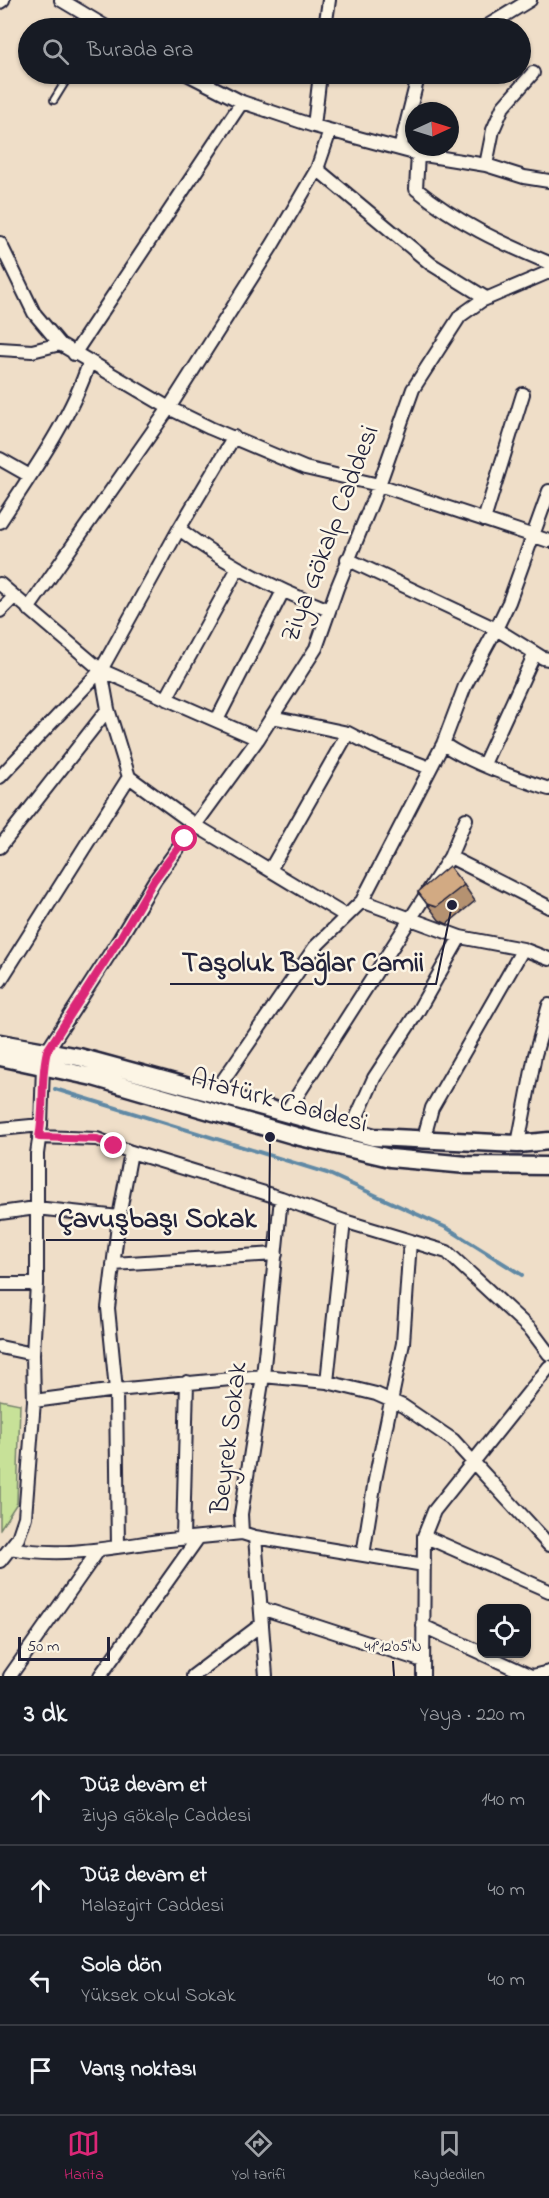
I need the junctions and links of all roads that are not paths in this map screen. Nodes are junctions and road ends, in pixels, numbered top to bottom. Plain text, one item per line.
1 (61, 0) edge
2 (329, 0) edge
3 (530, 0) edge
4 (89, 18) edge
5 (326, 18) edge
6 (500, 18) edge
7 (533, 73) dead end
8 (531, 75) edge
9 (64, 84) edge
10 (207, 84) edge
11 (319, 84) edge
12 (416, 84) edge
13 (523, 84) edge
14 (54, 100) dead end
15 (242, 102) junction
16 (314, 126) junction
17 (330, 131) junction
18 (400, 149) junction
19 (405, 150) edge
20 (418, 156) edge
21 (430, 156) edge
22 (486, 165) junction
23 (317, 169) junction
24 (549, 181) edge
25 (0, 243) edge
26 (549, 263) edge
27 (549, 272) edge
28 (486, 298) junction
29 (60, 344) junction
30 (0, 349) edge
31 (74, 354) junction
32 (89, 363) junction
33 (523, 394) dead end
34 (169, 408) junction
35 (234, 437) junction
36 (0, 459) edge
37 (30, 476) junction
38 (379, 485) junction
39 (549, 491) edge
40 (484, 520) junction
41 (0, 522) edge
42 (179, 529) junction
43 (532, 535) junction
44 (549, 541) edge
45 (347, 559) junction
46 (238, 568) junction
47 (0, 584) edge
48 (283, 591) junction
49 (14, 597) junction
50 (28, 609) junction
51 (329, 610) junction
52 (0, 611) edge
53 (496, 629) junction
54 (536, 653) junction
55 (549, 658) edge
56 (101, 670) junction
57 (166, 699) junction
58 (108, 709) junction
59 (272, 717) junction
60 (217, 720) junction
61 (348, 733) junction
62 (258, 739) junction
63 (443, 744) junction
64 (484, 764) junction
65 (430, 768) junction
66 (0, 777) edge
67 (129, 777) junction
68 (549, 789) edge
69 (466, 819) dead end
70 (195, 825) junction
71 (0, 847) edge
72 (450, 857) junction
73 (270, 870) junction
74 (362, 901) junction
75 (549, 907) edge
76 (346, 916) junction
77 (410, 919) junction
78 (460, 937) junction
79 (523, 949) junction
80 (549, 959) edge
81 (0, 981) edge
82 (549, 1005) edge
83 (0, 1043) edge
84 (0, 1057) edge
85 (45, 1058) junction
86 (215, 1092) junction
87 (286, 1113) junction
88 (0, 1129) edge
89 (40, 1131) junction
90 (350, 1132) junction
91 (423, 1141) junction
92 (549, 1141) edge
93 (518, 1144) junction
94 (131, 1152) junction
95 (549, 1166) edge
96 (281, 1198) junction
97 (36, 1208) junction
98 (0, 1213) edge
99 (119, 1217) junction
100 (344, 1221) junction
101 (410, 1241) junction
102 (276, 1254) junction
103 (113, 1264) junction
104 (0, 1284) edge
105 (37, 1284) junction
106 (0, 1347) edge
107 (33, 1354) junction
108 (549, 1354) edge
109 (549, 1366) edge
110 (263, 1376) junction
111 (187, 1382) junction
112 (327, 1382) junction
113 (116, 1390) junction
114 (34, 1401) junction
115 (391, 1401) junction
116 (472, 1461) junction
117 (242, 1533) junction
118 (423, 1536) junction
119 (183, 1538) junction
120 (198, 1538) junction
121 (255, 1538) junction
122 (549, 1545) edge
123 (118, 1546) junction
124 (11, 1548) junction
125 (98, 1551) junction
126 (363, 1555) junction
127 (0, 1561) edge
128 (424, 1565) junction
129 (549, 1591) edge
130 (261, 1608) junction
131 (262, 1624) junction
132 (423, 1626) junction
133 (477, 1651) edge
134 (493, 1658) edge
135 (423, 1661) junction
136 (0, 1667) edge
137 (549, 1672) edge
138 (13, 1675) edge
139 (100, 1676) edge
140 (193, 1676) edge
141 (266, 1676) edge
142 (423, 1676) edge
143 (532, 1676) edge

1 - 4 street
2 - 5 street
3 - 6 street
7 - 8 street
9 - 14 lane
10 - 15 street
11 - 16 street
12 - 18 street
13 - 22 street
15 - 16 street
15 - 31 street
16 - 17 street
17 - 18 street
17 - 23 street
18 - 19 street
20 - 26 street
21 - 22 street
22 - 24 street
23 - 28 street
23 - 34 street
25 - 29 street
27 - 28 street, Ziya Gökalp Caddesi
28 - 38 street, Ziya Gökalp Caddesi
29 - 30 street
29 - 31 street
31 - 32 street
32 - 34 street
32 - 37 street
33 - 40 street
34 - 35 street
34 - 50 street
35 - 38 street
35 - 42 street
36 - 37 street
37 - 41 street
38 - 40 street
38 - 45 street, Ziya Gökalp Caddesi
39 - 43 street
40 - 43 street
42 - 46 street
42 - 56 street
43 - 44 street
43 - 53 street
45 - 51 street, Ziya Gökalp Caddesi
45 - 53 street
46 - 48 street
46 - 57 street
47 - 49 street
48 - 51 street
48 - 60 street
49 - 50 street
49 - 52 street
50 - 56 street
51 - 59 street, Ziya Gökalp Caddesi
53 - 54 street
53 - 63 street
54 - 55 street
54 - 64 street
56 - 57 street
56 - 58 street
56 - 66 street
57 - 60 street
58 - 67 street
58 - 71 street
59 - 61 street
59 - 62 street, Ziya Gökalp Caddesi
60 - 62 street
61 - 65 street
61 - 73 street
62 - 70 street, Ziya Gökalp Caddesi
63 - 64 street
63 - 65 street
64 - 68 street
65 - 74 street
67 - 70 street
67 - 81 street
69 - 72 street
70 - 73 street
70 - 85 street, Ziya Gökalp Caddesi
72 - 75 street
72 - 77 street
73 - 76 street
74 - 76 street
74 - 77 street
76 - 86 street
77 - 78 street
77 - 87 street
78 - 79 street
78 - 90 street
79 - 80 street
79 - 91 street
82 - 93 street
83 - 85 main road, Atatürk Caddesi
84 - 85 main road, Atatürk Caddesi
85 - 86 main road, Atatürk Caddesi
85 - 89 street
85 - 95 main road, Atatürk Caddesi
86 - 87 main road, Atatürk Caddesi
87 - 90 main road, Atatürk Caddesi
88 - 89 street
89 - 94 street
89 - 97 street
90 - 91 main road, Atatürk Caddesi
91 - 93 main road, Atatürk Caddesi
92 - 93 main road, Atatürk Caddesi
94 - 96 street
94 - 99 street
96 - 100 street
96 - 102 street, Beyrek Sokak
97 - 98 street
97 - 99 street
97 - 105 street
99 - 103 street
100 - 101 street
100 - 112 street
101 - 108 street
101 - 115 street
102 - 103 street
102 - 110 street, Beyrek Sokak
103 - 113 street
104 - 105 street
105 - 107 street
106 - 107 street
107 - 114 street
109 - 116 street
110 - 111 street
110 - 112 street
110 - 117 street, Beyrek Sokak
111 - 113 street
111 - 119 street
112 - 115 street
113 - 114 street
113 - 123 street
114 - 124 street
115 - 116 street
115 - 126 street
116 - 118 street
116 - 122 street
117 - 120 street
117 - 121 street, Beyrek Sokak
118 - 128 street
118 - 129 street
119 - 120 street
119 - 123 street
120 - 139 street
121 - 126 street
121 - 130 street, Beyrek Sokak
123 - 125 street
124 - 125 street
124 - 127 street
125 - 138 street
126 - 128 street
128 - 132 street
130 - 131 street, Beyrek Sokak
130 - 135 street
131 - 140 street
131 - 141 street, Beyrek Sokak
132 - 133 street
132 - 135 street
134 - 143 street
135 - 142 street
136 - 138 street
137 - 143 street

